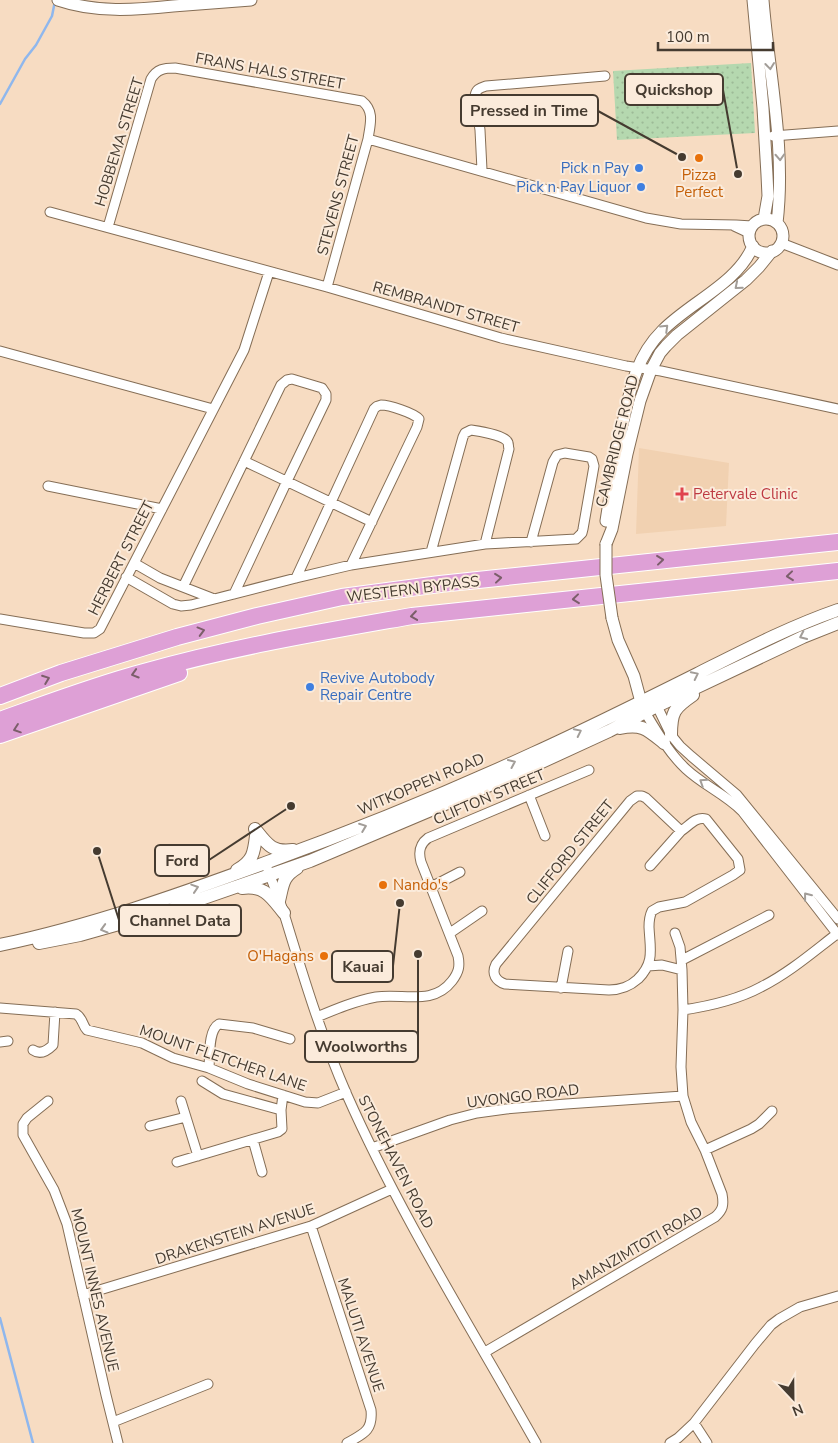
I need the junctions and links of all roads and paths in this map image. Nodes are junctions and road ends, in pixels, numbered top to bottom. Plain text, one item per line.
1 (58, 0) edge
2 (251, 0) edge
3 (755, 1) edge
4 (164, 4) edge
5 (163, 68) joint
6 (605, 76) dead end
7 (370, 108) joint
8 (838, 131) edge
9 (765, 136) junction
10 (778, 136) junction
11 (368, 139) junction
12 (482, 170) junction
13 (50, 212) dead end
14 (764, 219) junction
15 (777, 223) junction
16 (108, 228) junction
17 (750, 230) junction
18 (781, 242) junction
19 (753, 246) junction
20 (772, 251) junction
21 (838, 265) edge
22 (269, 272) junction
23 (327, 287) junction
24 (0, 351) edge
25 (638, 367) junction
26 (650, 370) junction
27 (213, 409) junction
28 (838, 409) edge
29 (244, 461) junction
30 (287, 480) junction
31 (48, 486) dead end
32 (330, 502) junction
33 (162, 509) junction
34 (372, 522) junction
35 (531, 542) junction
36 (607, 542) junction
37 (838, 542) edge
38 (485, 544) junction
39 (431, 552) junction
40 (134, 563) junction
41 (351, 565) junction
42 (838, 571) edge
43 (126, 577) junction
44 (296, 578) junction
45 (183, 587) junction
46 (234, 594) junction
47 (214, 599) junction
48 (838, 610) edge
49 (0, 619) edge
50 (838, 623) edge
51 (244, 648) junction
52 (727, 674) junction
53 (0, 696) edge
54 (648, 704) junction
55 (0, 720) edge
56 (609, 731) junction
57 (0, 735) edge
58 (668, 739) junction
59 (589, 770) dead end
60 (529, 795) junction
61 (681, 831) junction
62 (545, 836) dead end
63 (317, 845) junction
64 (310, 861) junction
65 (650, 866) dead end
66 (267, 869) junction
67 (460, 872) dead end
68 (217, 881) junction
69 (431, 887) junction
70 (227, 891) junction
71 (282, 907) junction
72 (482, 911) dead end
73 (769, 915) dead end
74 (838, 919) edge
75 (450, 933) junction
76 (675, 933) dead end
77 (838, 934) edge
78 (0, 944) edge
79 (0, 950) edge
80 (568, 951) dead end
81 (682, 960) junction
82 (648, 966) junction
83 (682, 970) junction
84 (561, 988) junction
85 (0, 1008) edge
86 (683, 1010) junction
87 (55, 1012) junction
88 (317, 1017) junction
89 (290, 1039) dead end
90 (33, 1050) dead end
91 (209, 1068) junction
92 (202, 1082) dead end
93 (346, 1092) junction
94 (283, 1095) junction
95 (683, 1096) junction
96 (48, 1101) dead end
97 (181, 1102) dead end
98 (281, 1110) junction
99 (772, 1111) dead end
100 (186, 1117) junction
101 (150, 1126) dead end
102 (252, 1140) junction
103 (372, 1148) junction
104 (705, 1150) junction
105 (198, 1156) junction
106 (177, 1162) dead end
107 (262, 1172) dead end
108 (392, 1189) junction
109 (311, 1226) junction
110 (83, 1295) junction
111 (838, 1296) edge
112 (485, 1352) junction
113 (208, 1384) dead end
114 (113, 1422) junction
115 (694, 1423) junction
116 (118, 1443) edge
117 (347, 1443) edge
118 (536, 1443) edge
119 (670, 1443) edge
120 (707, 1443) edge

1 - 4 street
2 - 4 street
3 - 9 street
3 -> 10 street
5 - 7 street, FRANS HALS STREET
5 - 16 street, HOBBEMA STREET
6 - 12 street
7 - 11 street, STEVENS STREET
8 - 10 street
9 - 10 street
9 - 14 street
10 -> 15 street
11 - 12 street
11 - 23 street, STEVENS STREET
12 - 17 street
13 - 16 street, REMBRANDT STREET
14 - 15 street
14 - 17 street
15 - 18 street
16 - 22 street, REMBRANDT STREET
17 - 19 street
18 - 20 street
18 - 21 street
19 - 20 street
25 -> 19 street, CAMBRIDGE ROAD
20 -> 26 street, CAMBRIDGE ROAD
22 - 23 street, REMBRANDT STREET
22 - 27 street, HERBERT STREET
23 - 25 street, REMBRANDT STREET
24 - 27 street
25 - 26 street, REMBRANDT STREET
25 - 36 street, CAMBRIDGE ROAD
26 - 28 street, REMBRANDT STREET
26 - 36 street, CAMBRIDGE ROAD
27 - 33 street, HERBERT STREET
29 - 30 street
29 - 30 street
29 - 45 street
30 - 32 street
30 - 46 street
31 - 33 street
32 - 34 street
32 - 34 street
32 - 44 street
33 - 40 street, HERBERT STREET
34 - 41 street
35 - 35 street
35 - 38 street
36 - 54 street, CAMBRIDGE ROAD, bridge
53 -> 37 highway, WESTERN BYPASS
38 - 39 street
38 - 39 street
39 - 41 street
40 - 43 street, HERBERT STREET
40 - 45 street
41 - 44 street
42 -> 51 highway, WESTERN BYPASS
43 - 47 street
43 - 49 street, HERBERT STREET
44 - 46 street
45 - 47 street
46 - 47 street
54 -> 48 main road, WITKOPPEN ROAD
50 -> 52 main road, WITKOPPEN ROAD
51 -> 55 highway, WESTERN BYPASS
51 -> 57 highway
52 - 54 main road, WITKOPPEN ROAD
52 - 58 main road
54 - 56 main road, WITKOPPEN ROAD
54 - 58 street
63 -> 54 main road, WITKOPPEN ROAD
56 - 58 main road
56 - 64 main road, WITKOPPEN ROAD
58 - 74 street
77 -> 58 street
59 - 60 street, CLIFTON STREET
60 - 62 street
60 - 69 street, CLIFTON STREET
61 - 65 street
61 - 82 street
61 - 84 street, CLIFFORD STREET
63 - 66 main road, WITKOPPEN ROAD
63 - 68 main road
64 - 66 main road, WITKOPPEN ROAD
64 - 71 main road
66 - 68 main road, WITKOPPEN ROAD
66 - 70 main road, WITKOPPEN ROAD
66 - 71 street, STONEHAVEN ROAD
67 - 69 street
78 -> 68 main road, WITKOPPEN ROAD
69 - 75 street, CLIFTON STREET
70 - 71 main road
70 -> 79 main road, WITKOPPEN ROAD
71 - 88 street, STONEHAVEN ROAD
72 - 75 street
73 - 81 street
75 - 88 street, CLIFTON STREET
76 - 81 street, AMANZIMTOTI ROAD
77 - 86 street
80 - 84 street
81 - 83 street, AMANZIMTOTI ROAD
82 - 83 street
82 - 84 street, CLIFFORD STREET
83 - 86 street, AMANZIMTOTI ROAD
85 - 87 street
86 - 95 street, AMANZIMTOTI ROAD
87 - 90 street
87 - 91 street, MOUNT FLETCHER LANE
88 - 93 street, STONEHAVEN ROAD
89 - 91 street
91 - 94 street, MOUNT FLETCHER LANE
92 - 98 street
93 - 94 street, MOUNT FLETCHER LANE
93 - 103 street, STONEHAVEN ROAD
94 - 98 street
95 - 103 street, UVONGO ROAD
95 - 104 street, AMANZIMTOTI ROAD
96 - 110 street, MOUNT INNES AVENUE
97 - 100 street
98 - 102 street
99 - 104 street
100 - 101 street
100 - 105 street
102 - 105 street
102 - 107 street
103 - 108 street, STONEHAVEN ROAD
104 - 112 street, AMANZIMTOTI ROAD
105 - 106 street
108 - 109 street, DRAKENSTEIN AVENUE
108 - 112 street, STONEHAVEN ROAD
109 - 110 street, DRAKENSTEIN AVENUE
109 - 117 street, MALUTI AVENUE
110 - 114 street, MOUNT INNES AVENUE
111 - 115 street
112 - 118 street, STONEHAVEN ROAD
113 - 114 street
114 - 116 street, MOUNT INNES AVENUE
115 - 119 street
115 - 120 street

